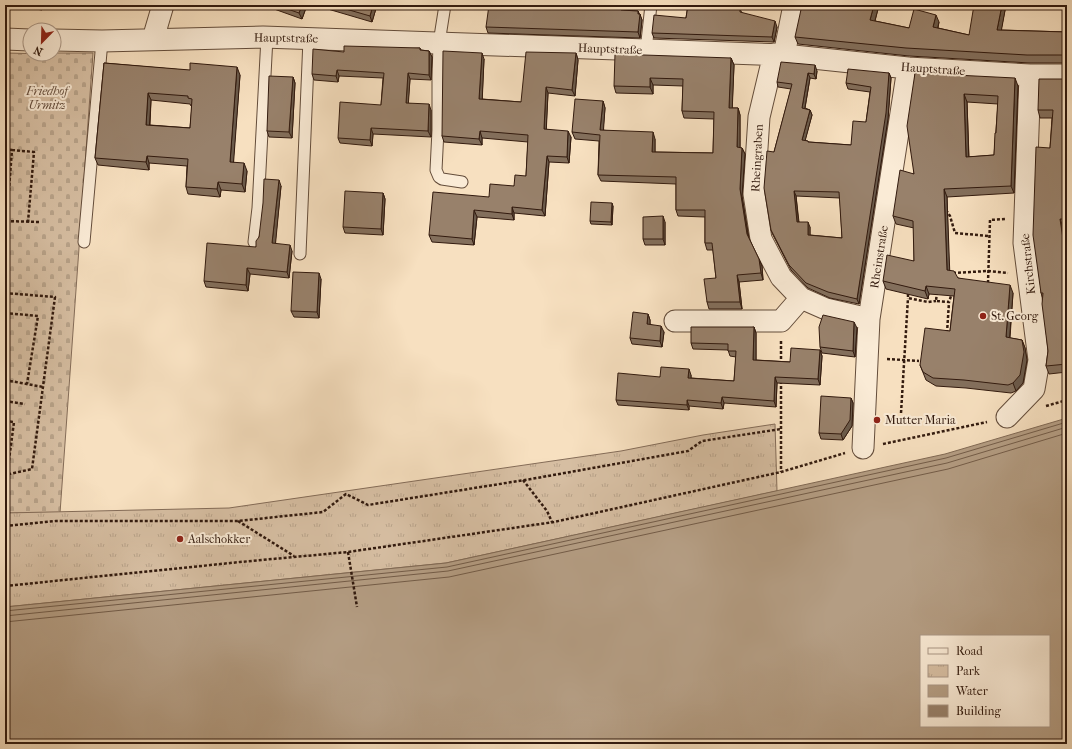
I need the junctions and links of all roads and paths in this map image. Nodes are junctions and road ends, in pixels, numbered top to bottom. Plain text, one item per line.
1 (163, 5) edge
2 (445, 5) edge
3 (651, 5) edge
4 (794, 5) edge
5 (267, 37) junction
6 (5, 39) edge
7 (153, 39) junction
8 (309, 39) junction
9 (22, 40) edge
10 (62, 40) edge
11 (102, 41) junction
12 (439, 43) junction
13 (646, 50) junction
14 (779, 55) junction
15 (908, 68) junction
16 (1030, 74) junction
17 (1067, 75) edge
18 (5, 149) edge
19 (12, 150) junction
20 (462, 182) dead end
21 (943, 205) edge
22 (1025, 218) junction
23 (6, 221) edge
24 (28, 222) junction
25 (40, 222) dead end
26 (5, 231) edge
27 (989, 236) junction
28 (5, 240) edge
29 (84, 242) dead end
30 (254, 242) edge
31 (300, 254) dead end
32 (988, 271) junction
33 (949, 273) edge
34 (988, 282) edge
35 (938, 287) edge
36 (5, 293) edge
37 (908, 294) edge
38 (951, 296) edge
39 (801, 298) junction
40 (908, 298) junction
41 (936, 301) junction
42 (949, 302) junction
43 (5, 313) edge
44 (869, 319) junction
45 (781, 320) junction
46 (675, 321) dead end
47 (946, 338) edge
48 (884, 359) dead end
49 (904, 360) junction
50 (919, 361) edge
51 (781, 367) edge
52 (781, 375) edge
53 (5, 380) edge
54 (27, 384) junction
55 (43, 387) junction
56 (1067, 400) edge
57 (5, 401) edge
58 (25, 404) dead end
59 (1044, 407) dead end
60 (901, 413) dead end
61 (1007, 418) joint
62 (5, 421) edge
63 (781, 429) junction
64 (863, 448) junction
65 (781, 472) junction
66 (6, 475) edge
67 (523, 480) junction
68 (238, 521) junction
69 (552, 523) junction
70 (5, 526) edge
71 (348, 552) junction
72 (294, 557) junction
73 (5, 586) edge
74 (356, 606) dead end

1 - 7 street
2 - 12 lane
3 - 13 lane
4 - 14 street, Rheingraben
5 - 7 street, Hauptstraße
5 - 8 street, Hauptstraße
5 - 30 lane
6 - 9 street
7 - 11 street, Hauptstraße
8 - 12 street, Hauptstraße
8 - 31 lane
10 - 11 street, Hauptstraße
11 - 29 lane
12 - 13 street, Hauptstraße
12 - 20 lane
13 - 14 street, Hauptstraße
14 - 15 street, Hauptstraße
14 - 39 street, Rheingraben
15 - 16 street, Hauptstraße
15 - 44 street, Rheinstraße
16 - 17 street, Hauptstraße
16 - 22 street, Kirchstraße
18 - 19 path
19 - 23 path
19 - 24 path
21 - 27 path
22 - 27 path
22 - 61 street, Kirchstraße
23 - 24 path
23 - 26 path
24 - 25 path
26 - 28 path
27 - 32 path
32 - 33 path
32 - 34 path
35 - 41 path
36 - 55 path
37 - 40 path
38 - 42 path
39 - 44 street, Rheingraben
39 - 45 street
40 - 41 path
40 - 49 path
41 - 42 path
42 - 47 path
43 - 54 path
44 - 64 street, Rheinstraße
45 - 46 street
45 - 51 path
48 - 49 path
49 - 50 path
49 - 60 path
52 - 63 path
53 - 54 path
54 - 55 path
55 - 66 path
56 - 59 path
57 - 58 path
61 - 64 path
62 - 66 path
63 - 65 path
63 - 67 path
64 - 65 path
65 - 69 path
67 - 68 path
67 - 69 path
68 - 70 path
68 - 72 path
69 - 71 path
71 - 72 path
71 - 74 path
72 - 73 path

